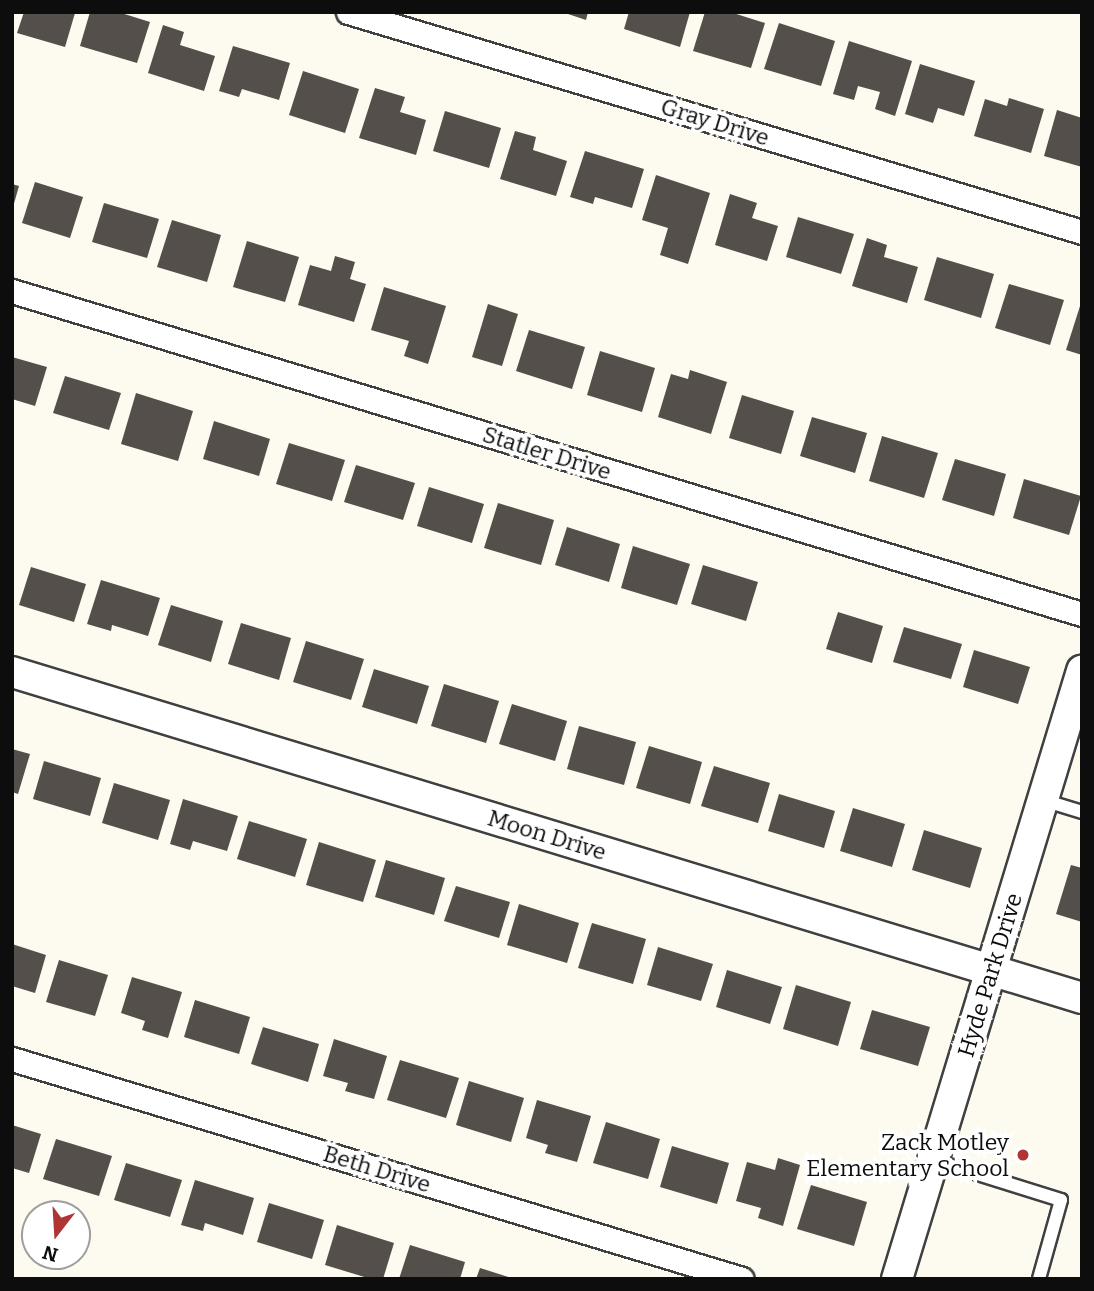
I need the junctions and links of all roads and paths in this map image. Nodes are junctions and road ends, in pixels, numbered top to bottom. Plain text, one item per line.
1 (348, 12) edge
2 (1082, 232) edge
3 (12, 291) edge
4 (1082, 614) edge
5 (1082, 671) edge
6 (12, 672) edge
7 (1043, 800) junction
8 (1082, 812) edge
9 (991, 970) junction
10 (1082, 998) edge
11 (12, 1059) edge
12 (933, 1160) junction
13 (742, 1279) edge
14 (897, 1279) edge
15 (1039, 1279) edge

1 - 2 street, Gray Drive
3 - 4 street, Statler Drive
5 - 7 street, Hyde Park Drive
6 - 9 street, Moon Drive
7 - 8 lane
7 - 9 street, Hyde Park Drive
9 - 10 street, Moon Drive
9 - 12 street, Hyde Park Drive
11 - 13 street, Beth Drive
12 - 14 street, Hyde Park Drive
12 - 15 lane

